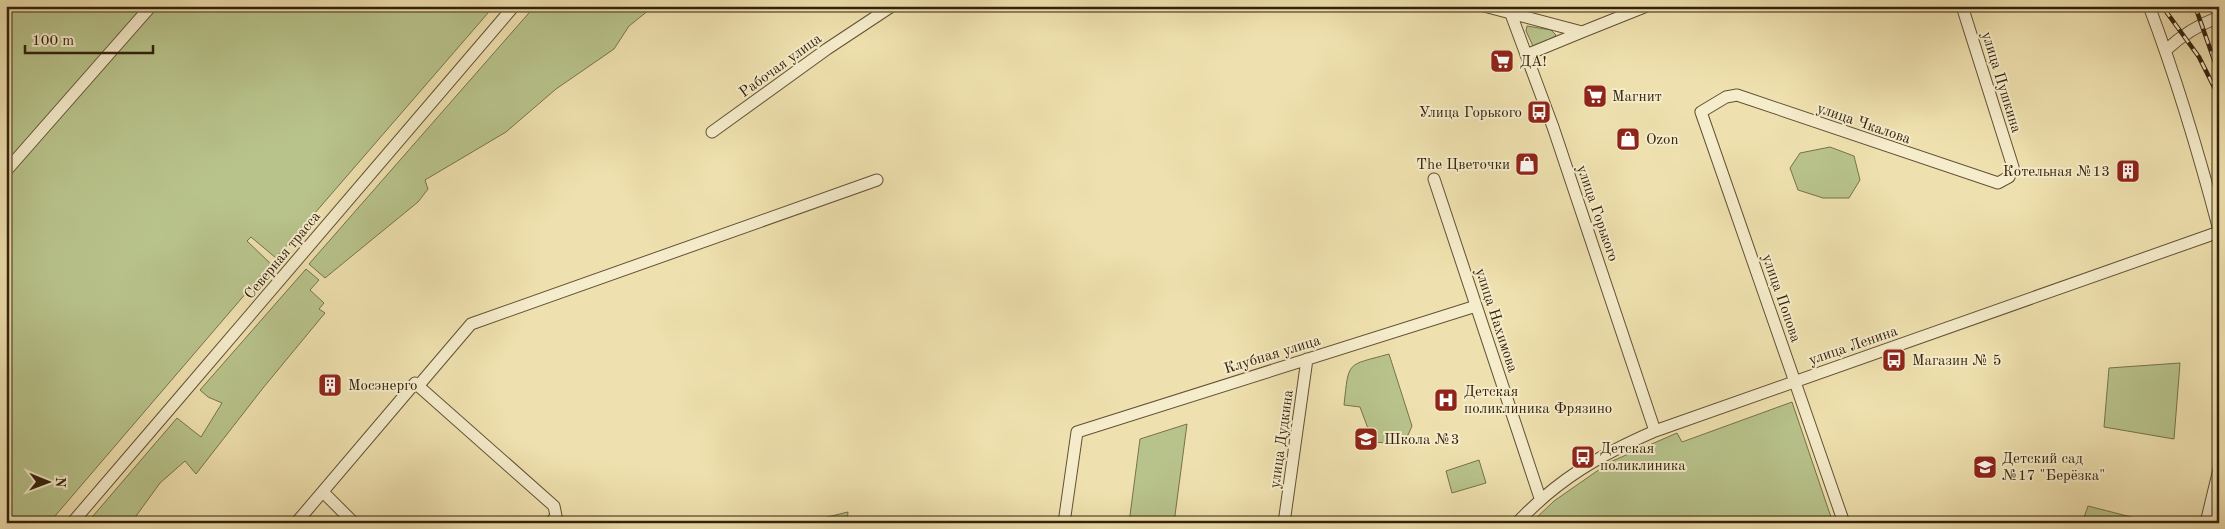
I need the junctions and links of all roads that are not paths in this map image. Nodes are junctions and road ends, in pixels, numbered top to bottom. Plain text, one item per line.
1 (150, 6) edge
2 (514, 6) edge
3 (892, 6) edge
4 (1484, 6) edge
5 (1647, 6) edge
6 (1962, 6) edge
7 (2149, 6) edge
8 (1509, 10) edge
9 (2219, 17) edge
10 (1582, 32) junction
11 (2166, 50) junction
12 (1526, 55) junction
13 (1701, 112) joint
14 (712, 132) dead end
15 (2013, 167) joint
16 (6, 171) edge
17 (1434, 179) dead end
18 (877, 180) dead end
19 (2219, 231) edge
20 (1476, 306) junction
21 (1307, 359) junction
22 (1794, 381) junction
23 (419, 385) junction
24 (1655, 431) junction
25 (2219, 469) edge
26 (323, 492) junction
27 (1540, 498) junction
28 (72, 523) edge
29 (296, 523) edge
30 (354, 523) edge
31 (550, 523) edge
32 (1064, 523) edge
33 (1284, 523) edge
34 (1516, 523) edge
35 (1844, 523) edge
36 (2206, 523) edge

1 - 16 street
2 - 28 street, Северная трасса
3 - 14 street, Рабочая улица
4 - 8 street
5 - 10 street
6 - 15 street, улица Пушкина
7 - 11 street
8 - 10 street
8 - 12 street, улица Горького
9 - 11 street
10 - 12 street
11 - 19 street
12 - 24 street, улица Горького
13 - 15 street, улица Чкалова
13 - 22 street, улица Попова
17 - 20 street, улица Нахимова
18 - 23 street
19 - 22 street, улица Ленина
20 - 21 street, Клубная улица
20 - 27 street, улица Нахимова
21 - 32 street, Клубная улица
21 - 33 street, улица Дудкина
22 - 24 street, улица Ленина
22 - 35 street, улица Попова
23 - 26 street
23 - 31 street
24 - 27 street, улица Ленина
25 - 36 street
26 - 29 street
26 - 30 street
27 - 34 street, улица Ленина

